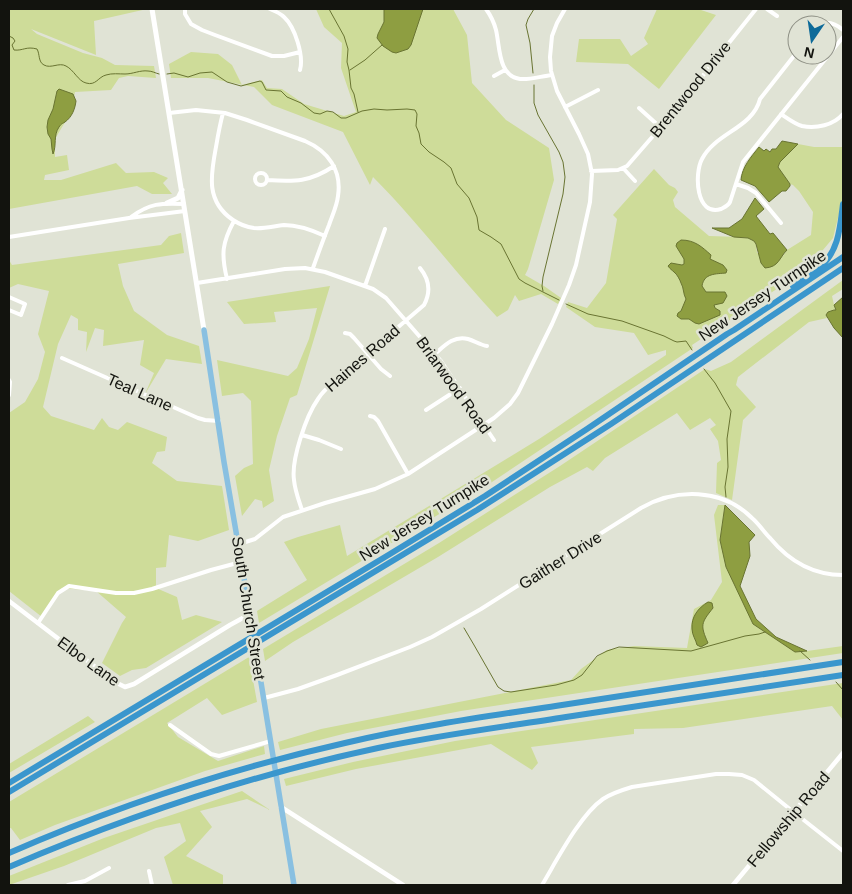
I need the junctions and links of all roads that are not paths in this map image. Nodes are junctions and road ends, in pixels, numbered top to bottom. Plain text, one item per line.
1 (152, 9) edge
2 (185, 9) edge
3 (270, 9) edge
4 (488, 9) edge
5 (565, 9) edge
6 (756, 9) edge
7 (767, 9) edge
8 (777, 16) dead end
9 (843, 37) edge
10 (300, 52) junction
11 (787, 65) edge
12 (300, 70) dead end
13 (505, 70) junction
14 (552, 75) junction
15 (494, 76) dead end
16 (598, 90) dead end
17 (565, 107) junction
18 (638, 108) dead end
19 (169, 113) junction
20 (223, 113) junction
21 (781, 114) junction
22 (843, 114) edge
23 (660, 127) junction
24 (334, 166) junction
25 (624, 168) junction
26 (591, 172) junction
27 (267, 180) dead end
28 (635, 181) dead end
29 (736, 184) junction
30 (182, 190) junction
31 (167, 203) junction
32 (184, 204) junction
33 (843, 204) edge
34 (185, 211) junction
35 (129, 218) junction
36 (234, 221) junction
37 (781, 223) dead end
38 (385, 229) dead end
39 (325, 236) junction
40 (9, 237) edge
41 (843, 257) edge
42 (313, 268) junction
43 (420, 268) dead end
44 (843, 268) edge
45 (843, 272) edge
46 (227, 279) junction
47 (197, 283) junction
48 (365, 286) junction
49 (9, 298) edge
50 (9, 310) edge
51 (406, 321) junction
52 (756, 327) junction
53 (204, 330) joint
54 (345, 333) dead end
55 (727, 334) junction
56 (487, 346) dead end
57 (367, 353) junction
58 (435, 354) junction
59 (62, 358) dead end
60 (390, 376) dead end
61 (9, 380) edge
62 (460, 388) junction
63 (9, 395) edge
64 (426, 410) dead end
65 (370, 416) dead end
66 (219, 421) junction
67 (484, 425) junction
68 (302, 435) junction
69 (494, 440) dead end
70 (341, 449) dead end
71 (408, 474) junction
72 (302, 510) junction
73 (239, 544) junction
74 (242, 562) junction
75 (843, 575) edge
76 (9, 601) edge
77 (250, 614) junction
78 (38, 623) junction
79 (843, 662) edge
80 (843, 675) edge
81 (264, 698) junction
82 (170, 725) dead end
83 (271, 742) junction
84 (843, 753) edge
85 (9, 783) edge
86 (9, 792) edge
87 (281, 807) junction
88 (794, 813) junction
89 (843, 851) edge
90 (9, 854) edge
91 (9, 867) edge
92 (109, 868) dead end
93 (149, 871) dead end
94 (68, 885) edge
95 (152, 885) edge
96 (294, 885) edge
97 (403, 885) edge
98 (542, 885) edge
99 (733, 885) edge

1 - 19 main road
2 - 10 street
3 - 10 street
4 - 13 street
5 - 14 street
6 - 23 street, Brentwood Drive
7 - 8 street
9 - 21 street
10 - 12 street
11 - 29 street
13 - 14 street
13 - 15 street
14 - 17 street
16 - 17 street
17 - 26 street
18 - 23 street
19 - 20 street
19 - 30 main road
20 - 24 street
20 - 36 street
21 - 22 street
21 - 29 street
23 - 25 street, Brentwood Drive
24 - 27 street
24 - 39 street
25 - 26 street
25 - 28 street
26 - 67 street
29 - 37 street
30 - 31 main road
30 - 32 main road
31 - 32 street
31 - 35 street
32 - 34 main road
33 - 55 highway
34 - 35 street
34 - 47 main road
35 - 40 street
36 - 39 street
36 - 46 street
38 - 48 street
39 - 42 street
41 - 55 highway, New Jersey Turnpike
42 - 46 street, Briarwood Road
42 - 48 street, Briarwood Road
43 - 51 street, Haines Road
44 - 52 highway, New Jersey Turnpike
45 - 52 highway
46 - 47 street, Briarwood Road
47 - 53 main road
48 - 51 street, Briarwood Road
49 - 50 street
51 - 57 street, Haines Road
51 - 58 street, Briarwood Road
52 - 86 highway, New Jersey Turnpike
53 - 66 main road, South Church Street
54 - 57 street
55 - 85 highway, New Jersey Turnpike
56 - 58 street
57 - 60 street
57 - 68 street, Haines Road
58 - 62 street, Briarwood Road
59 - 66 street, Teal Lane
61 - 63 street
62 - 64 street
62 - 67 street, Briarwood Road
65 - 71 street
66 - 73 main road, South Church Street
67 - 69 street, Briarwood Road
67 - 71 street
68 - 70 street
68 - 72 street, Haines Road
71 - 72 street
72 - 73 street
73 - 74 main road, South Church Street
74 - 77 main road, South Church Street
74 - 78 street
75 - 81 street, Gaither Drive
76 - 78 street, Elbo Lane
77 - 78 street, Elbo Lane
77 - 81 main road, South Church Street
79 - 90 highway
80 - 91 highway
81 - 83 main road, South Church Street
82 - 83 street
83 - 87 main road, South Church Street
84 - 88 street, Fellowship Road
87 - 96 main road, South Church Street
87 - 97 street
88 - 89 street
88 - 98 street
88 - 99 street, Fellowship Road
92 - 94 street
93 - 95 street

